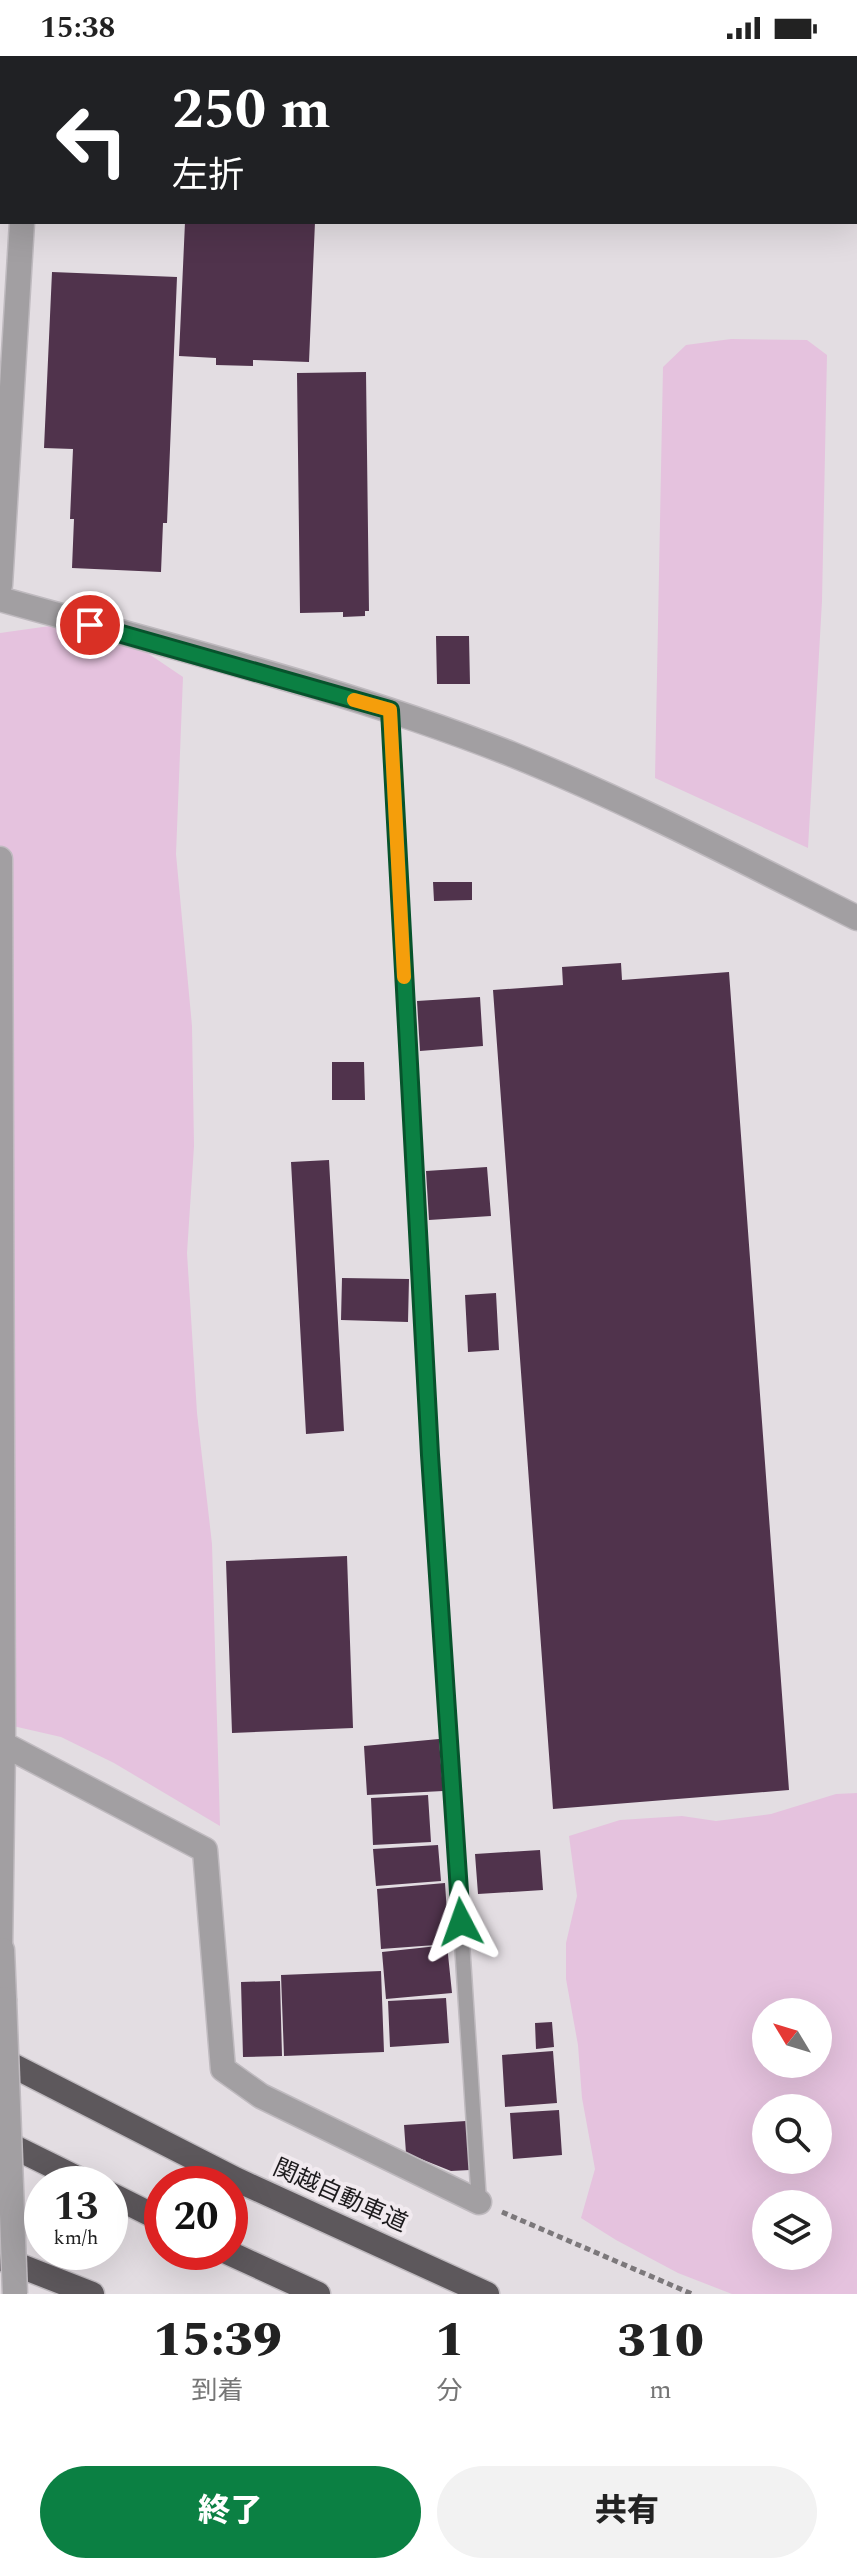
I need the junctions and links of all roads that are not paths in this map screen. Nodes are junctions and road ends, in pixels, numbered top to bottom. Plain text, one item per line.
1 (22, 224) edge
2 (0, 585) edge
3 (0, 599) edge
4 (390, 710) junction
5 (0, 859) edge
6 (857, 918) edge
7 (3, 1744) junction
8 (1, 1949) edge
9 (0, 2059) edge
10 (0, 2140) edge
11 (53, 2166) edge
12 (479, 2202) joint
13 (0, 2258) edge
14 (248, 2262) edge
15 (15, 2294) edge
16 (92, 2294) edge
17 (318, 2294) edge
18 (487, 2294) edge

1 - 2 street
3 - 4 street
4 - 6 street
4 - 12 lane
5 - 7 street
7 - 8 street
7 - 12 street
8 - 15 street, bridge
9 - 18 highway, 関越自動車道
10 - 11 highway
13 - 16 highway
14 - 17 highway

